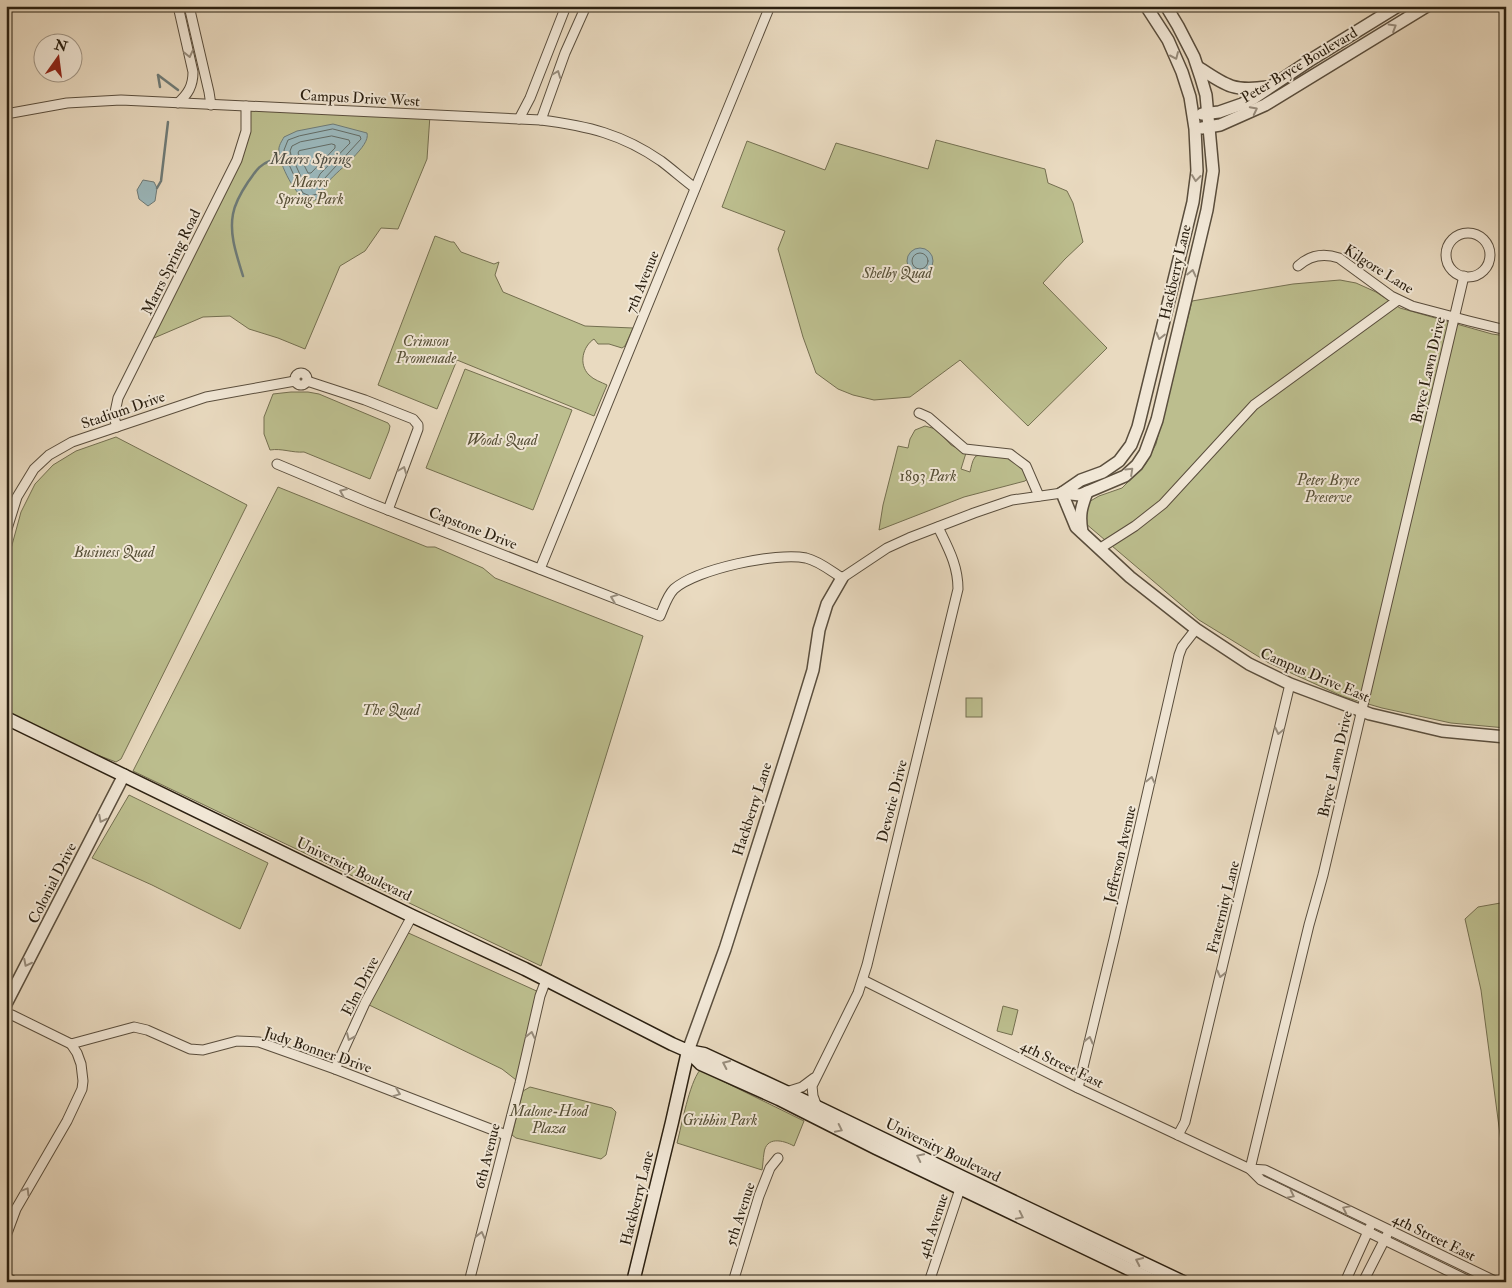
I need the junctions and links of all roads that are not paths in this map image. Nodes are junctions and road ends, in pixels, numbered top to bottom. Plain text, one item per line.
1 (178, 6) edge
2 (189, 6) edge
3 (566, 6) edge
4 (586, 6) edge
5 (770, 6) edge
6 (1146, 6) edge
7 (1166, 6) edge
8 (1398, 6) edge
9 (1427, 6) edge
10 (550, 47) junction
11 (565, 53) junction
12 (1198, 67) junction
13 (1271, 86) junction
14 (178, 104) junction
15 (211, 105) junction
16 (246, 106) junction
17 (1208, 113) junction
18 (6, 114) edge
19 (1193, 116) junction
20 (519, 119) junction
21 (541, 120) junction
22 (1209, 128) junction
23 (1195, 129) junction
24 (695, 188) junction
25 (1298, 266) dead end
26 (1464, 276) junction
27 (1398, 300) junction
28 (1454, 318) junction
29 (1506, 330) edge
30 (919, 413) dead end
31 (117, 427) junction
32 (277, 464) dead end
33 (1087, 492) junction
34 (1062, 494) junction
35 (1039, 496) junction
36 (388, 510) junction
37 (938, 527) junction
38 (6, 532) edge
39 (1083, 533) junction
40 (1099, 549) junction
41 (540, 569) junction
42 (842, 578) junction
43 (1196, 629) junction
44 (1290, 684) junction
45 (1362, 712) junction
46 (6, 718) edge
47 (1506, 738) edge
48 (124, 775) junction
49 (412, 916) junction
50 (546, 980) junction
51 (863, 980) junction
52 (6, 1004) edge
53 (6, 1014) edge
54 (71, 1044) junction
55 (688, 1051) junction
56 (335, 1069) junction
57 (816, 1076) junction
58 (1078, 1088) junction
59 (786, 1092) junction
60 (816, 1107) junction
61 (506, 1135) junction
62 (1178, 1135) junction
63 (778, 1158) dead end
64 (1250, 1169) junction
65 (962, 1183) junction
66 (1372, 1222) junction
67 (1390, 1230) junction
68 (1368, 1232) junction
69 (6, 1236) edge
70 (1384, 1240) junction
71 (6, 1280) edge
72 (11, 1282) edge
73 (469, 1282) edge
74 (633, 1282) edge
75 (733, 1282) edge
76 (929, 1282) edge
77 (1156, 1282) edge
78 (1183, 1282) edge
79 (1345, 1282) edge
80 (1364, 1282) edge
81 (1472, 1282) edge
82 (1497, 1282) edge

1 -> 14 street
2 - 15 street
3 - 10 street
4 - 11 street
5 - 24 street, 7th Avenue
6 -> 19 street, Hackberry Lane
7 - 12 street, Hackberry Lane
8 - 13 street, Peter Bryce Boulevard
22 -> 9 street, Peter Bryce Boulevard
10 - 11 street
10 - 20 street
21 -> 11 street
12 - 13 street
12 - 17 street, Hackberry Lane
13 - 17 street, Peter Bryce Boulevard
14 - 15 street, Campus Drive West
14 - 18 street, Campus Drive West
15 - 16 street, Campus Drive West
16 - 20 street, Campus Drive West
16 - 31 street, Marrs Spring Road
17 - 19 street, Peter Bryce Boulevard
17 - 22 street, Hackberry Lane
19 - 23 street, Hackberry Lane
20 - 21 street, Campus Drive West
21 - 24 street, Campus Drive West
22 - 23 street, Peter Bryce Boulevard
33 -> 22 street, Hackberry Lane
23 -> 34 street, Hackberry Lane
24 - 41 street, 7th Avenue
25 - 27 street, Kilgore Lane
26 - 26 street
26 - 28 street, Bryce Lawn Drive
27 - 28 street, Kilgore Lane
27 - 40 street
28 - 29 street, Kilgore Lane
28 - 45 street, Bryce Lawn Drive
30 - 35 street
36 -> 31 street, Stadium Drive
31 - 38 street, Stadium Drive
36 -> 32 street, Capstone Drive
33 - 34 street, Hackberry Lane
33 - 39 street
34 - 35 street, Hackberry Lane
34 - 39 street, Campus Drive East
35 - 37 street, Hackberry Lane
36 - 41 street, Capstone Drive
37 - 42 street, Hackberry Lane
37 - 51 street, Devotie Drive
39 - 40 street, Campus Drive East
40 - 43 street, Campus Drive East
42 -> 41 street, Capstone Drive
42 - 55 street, Hackberry Lane
43 - 44 street, Campus Drive East
58 -> 43 street, Jefferson Avenue
44 - 45 street, Campus Drive East
44 -> 62 street, Fraternity Lane
45 - 47 street, Campus Drive East
45 - 64 street, Bryce Lawn Drive
46 - 48 main road, University Boulevard
48 - 49 main road, University Boulevard
48 -> 52 street, Colonial Drive
49 - 50 main road, University Boulevard
49 -> 56 street, Elm Drive
50 - 55 main road, University Boulevard
61 -> 50 street, 6th Avenue
51 - 57 street, Devotie Drive
51 - 58 street, 4th Street East
53 - 54 street
54 - 56 street, Judy Bonner Drive
69 -> 54 street
59 -> 55 main road, University Boulevard
55 -> 65 main road, University Boulevard
55 - 74 main road, Hackberry Lane
56 -> 61 street, Judy Bonner Drive
57 - 59 street, Devotie Drive
57 - 60 street, Devotie Drive
58 - 62 street, 4th Street East
59 - 60 main road, University Boulevard
65 -> 60 main road, University Boulevard
73 -> 61 street, 6th Avenue
62 - 64 street, 4th Street East
63 - 75 street, 5th Avenue
66 -> 64 street, 4th Street East
64 -> 68 street, 4th Street East
65 - 76 street, 4th Avenue
65 -> 77 main road, University Boulevard
78 -> 65 main road, University Boulevard
66 - 67 street, 4th Street East
66 - 68 street
67 - 70 street
67 - 82 street, 4th Street East
68 - 70 street, 4th Street East
68 - 79 street
70 - 80 street
70 - 81 street, 4th Street East
71 - 72 main road

